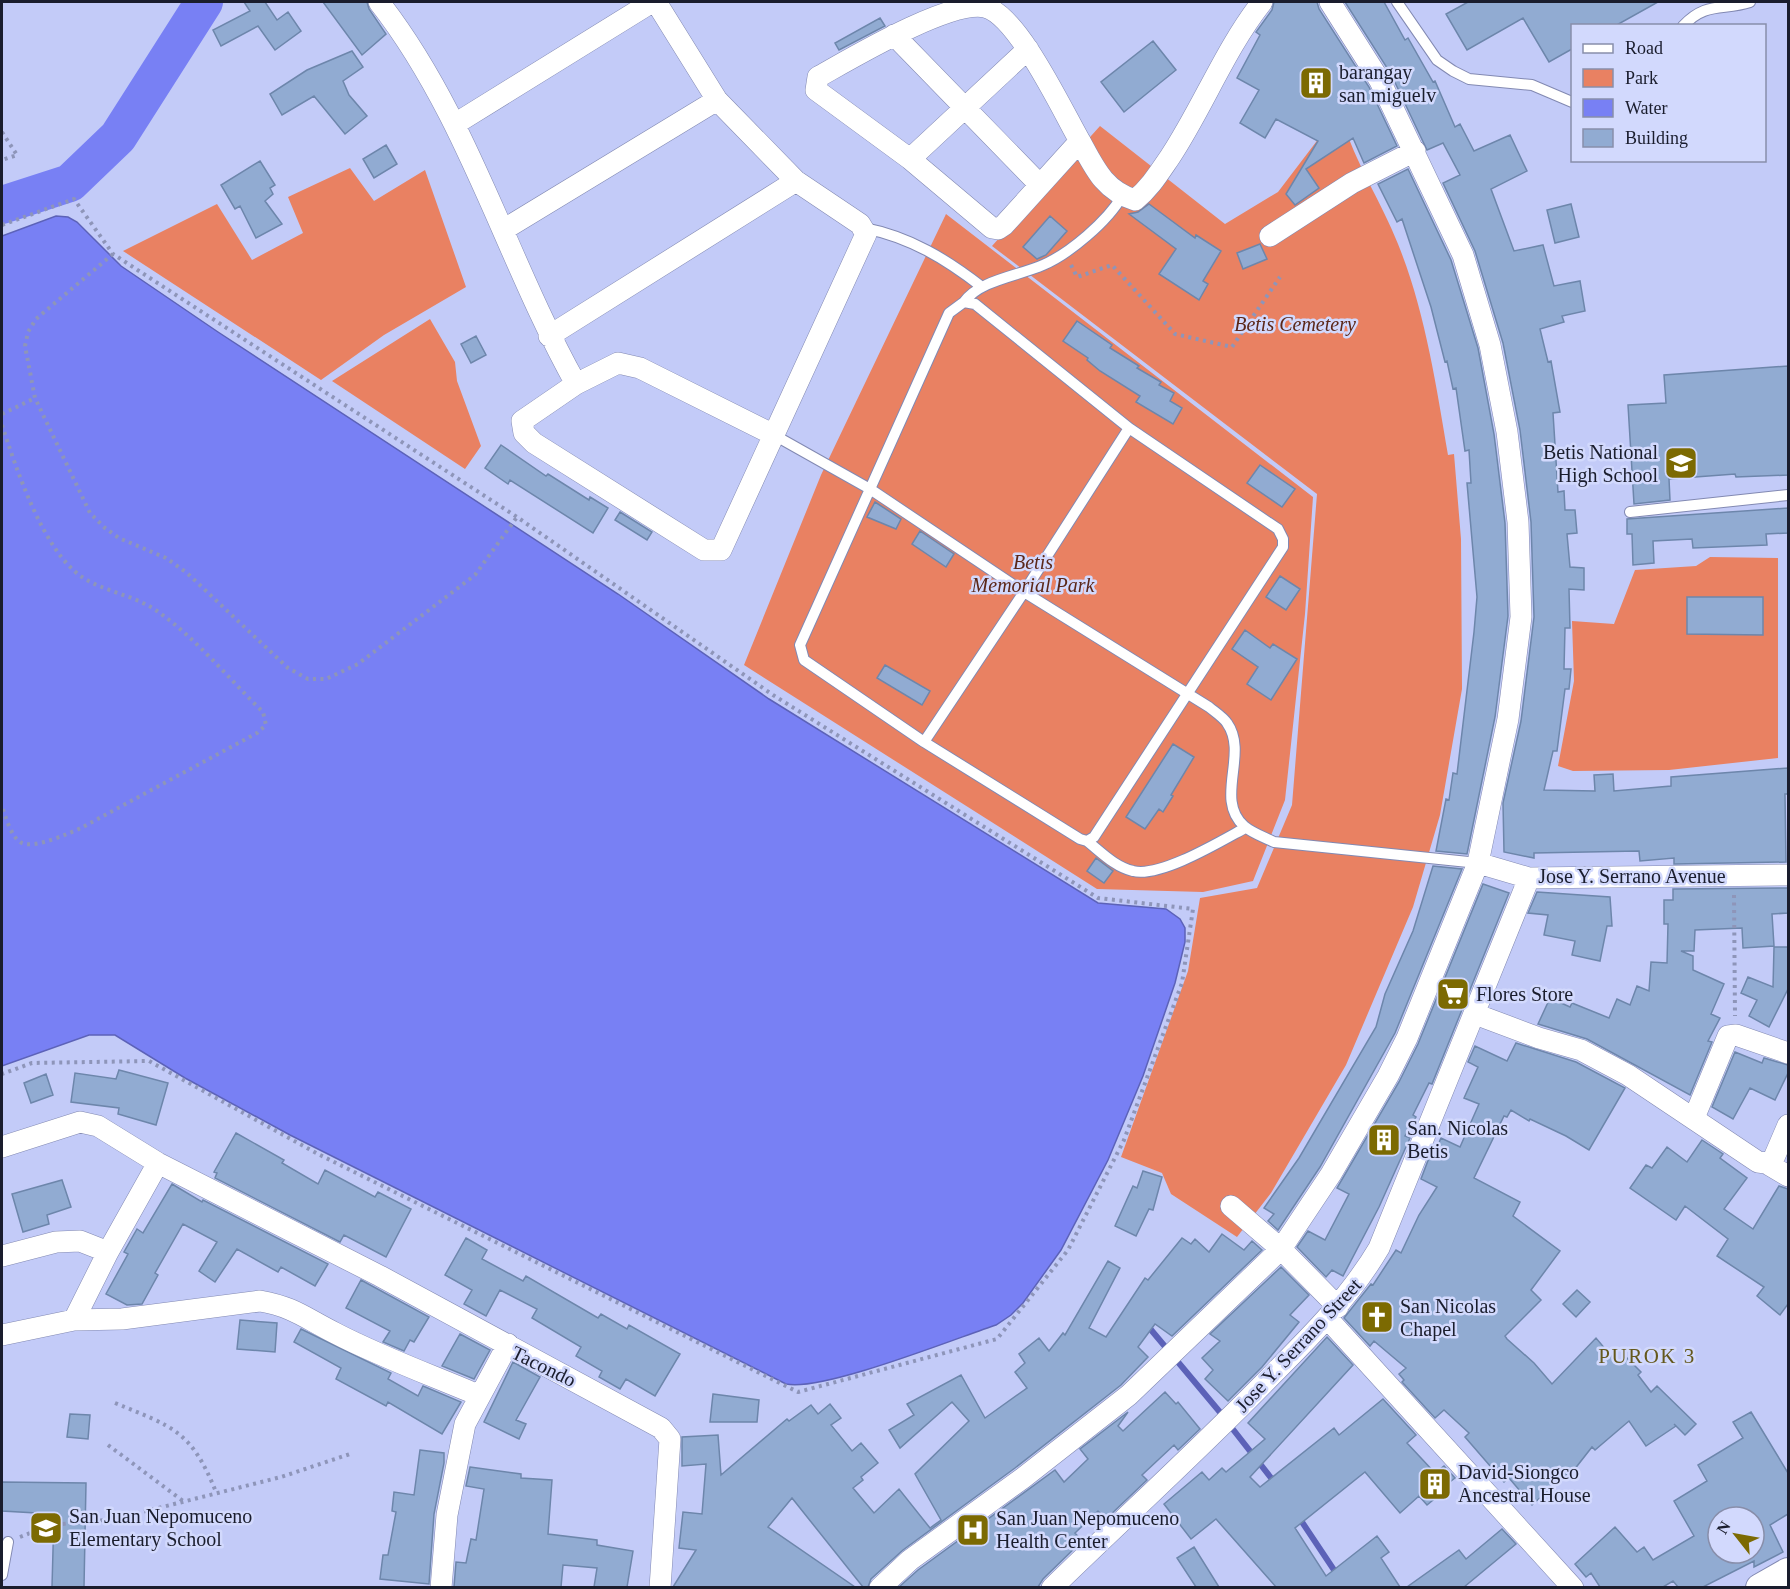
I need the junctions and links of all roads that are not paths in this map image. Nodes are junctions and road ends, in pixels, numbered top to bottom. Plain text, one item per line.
1 (379, 2) edge
2 (654, 2) edge
3 (1262, 2) edge
4 (1330, 2) edge
5 (1397, 2) edge
6 (1750, 2) edge
7 (1685, 24) edge
8 (894, 35) junction
9 (1028, 49) junction
10 (717, 100) junction
11 (1571, 102) edge
12 (965, 108) junction
13 (456, 124) junction
14 (1080, 141) junction
15 (1415, 151) junction
16 (910, 159) junction
17 (796, 181) junction
18 (1039, 184) junction
19 (1122, 196) junction
20 (864, 228) junction
21 (503, 230) junction
22 (1270, 236) dead end
23 (982, 287) junction
24 (964, 302) junction
25 (549, 336) junction
26 (576, 384) junction
27 (1129, 428) junction
28 (774, 435) junction
29 (870, 489) junction
30 (1788, 495) edge
31 (1630, 512) dead end
32 (1024, 592) junction
33 (1187, 692) junction
34 (924, 742) junction
35 (1245, 828) junction
36 (1087, 841) junction
37 (1479, 863) junction
38 (1788, 875) edge
39 (1529, 878) junction
40 (1474, 1014) junction
41 (1788, 1053) edge
42 (1694, 1118) junction
43 (1788, 1128) edge
44 (2, 1147) edge
45 (158, 1163) junction
46 (1766, 1163) junction
47 (1788, 1176) edge
48 (1232, 1206) dead end
49 (1281, 1249) junction
50 (108, 1252) junction
51 (2, 1256) edge
52 (1332, 1313) junction
53 (74, 1320) junction
54 (2, 1335) edge
55 (508, 1344) junction
56 (478, 1395) junction
57 (8, 1542) road end
58 (1788, 1572) edge
59 (2, 1575) edge
60 (441, 1587) edge
61 (660, 1587) edge
62 (880, 1587) edge
63 (1052, 1587) edge
64 (1573, 1587) edge
65 (1760, 1587) edge

1 - 13 street
2 - 10 street
2 - 13 street
3 - 19 street
4 - 15 street
5 - 11 lane
6 - 7 lane
8 - 9 street
8 - 12 street
8 - 16 street
9 - 12 street
9 - 14 street
10 - 17 street
10 - 21 street
12 - 16 street
12 - 18 street
13 - 21 street
14 - 18 street
14 - 19 street
15 - 22 street
15 - 37 street
16 - 18 street
17 - 20 street
17 - 25 street
19 - 23 lane
20 - 23 lane
20 - 28 street
21 - 25 street
23 - 24 lane
24 - 27 lane
24 - 29 lane
25 - 26 street
26 - 28 street
26 - 28 street
27 - 32 lane
27 - 33 lane
28 - 29 lane
29 - 32 lane
29 - 34 lane
30 - 31 lane
32 - 33 lane
32 - 34 lane
33 - 35 lane
33 - 36 lane
34 - 36 lane
35 - 36 lane
35 - 37 lane
37 - 39 street, Jose Y. Serrano Avenue
37 - 49 street
38 - 39 street, Jose Y. Serrano Avenue
39 - 40 street, Jose Y. Serrano Street
40 - 42 street
40 - 52 street, Jose Y. Serrano Street
41 - 42 street
42 - 46 street
43 - 46 street
44 - 45 street
45 - 50 street
45 - 55 street
46 - 47 street
48 - 49 street
49 - 52 street
49 - 62 street
50 - 51 street
50 - 53 street
52 - 63 street, Jose Y. Serrano Street
52 - 64 street
53 - 54 street
53 - 56 street
55 - 56 street, Tacondo
55 - 61 street, Tacondo
56 - 60 street, Tacondo
57 - 59 lane
58 - 65 main road

